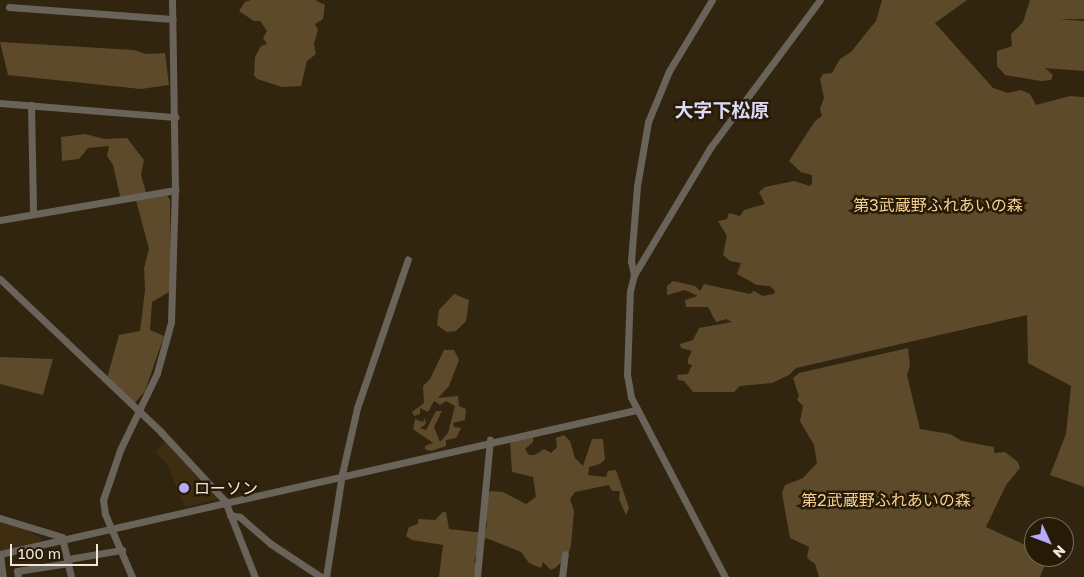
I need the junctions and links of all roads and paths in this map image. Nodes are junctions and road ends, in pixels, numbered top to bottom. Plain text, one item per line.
1 (172, 0) edge
2 (712, 0) edge
3 (820, 0) edge
4 (9, 8) dead end
5 (173, 19) junction
6 (0, 103) edge
7 (31, 106) junction
8 (174, 118) junction
9 (175, 190) junction
10 (33, 214) junction
11 (0, 220) edge
12 (408, 259) dead end
13 (634, 275) junction
14 (0, 279) edge
15 (636, 410) junction
16 (138, 412) junction
17 (490, 440) junction
18 (342, 474) junction
19 (225, 501) junction
20 (230, 516) junction
21 (0, 518) edge
22 (111, 526) junction
23 (49, 531) junction
24 (64, 539) junction
25 (48, 543) junction
26 (122, 550) junction
27 (0, 554) edge
28 (565, 554) dead end
29 (68, 561) junction
30 (40, 567) junction
31 (3, 577) edge
32 (18, 577) edge
33 (41, 577) edge
34 (71, 577) edge
35 (132, 577) edge
36 (255, 577) edge
37 (321, 577) edge
38 (326, 577) edge
39 (477, 577) edge
40 (562, 577) edge
41 (725, 577) edge

1 - 5 street
2 - 13 street
3 - 13 street
4 - 5 street
5 - 8 street
6 - 7 street
7 - 8 street
7 - 10 street
8 - 9 street
9 - 10 street
9 - 16 street
10 - 11 street
12 - 18 street
13 - 15 street
14 - 16 street
15 - 17 street
15 - 41 street
16 - 19 street
16 - 22 street
17 - 18 street
17 - 39 street
18 - 19 street
18 - 38 street
19 - 20 street
19 - 22 street
20 - 36 street
20 - 37 street
21 - 23 street
22 - 24 street
22 - 26 street
23 - 24 street
23 - 25 street
24 - 25 street
24 - 29 street
25 - 27 street
26 - 29 street
26 - 35 street
27 - 31 street
28 - 40 street
29 - 30 street
29 - 34 street
30 - 32 street
30 - 33 street

